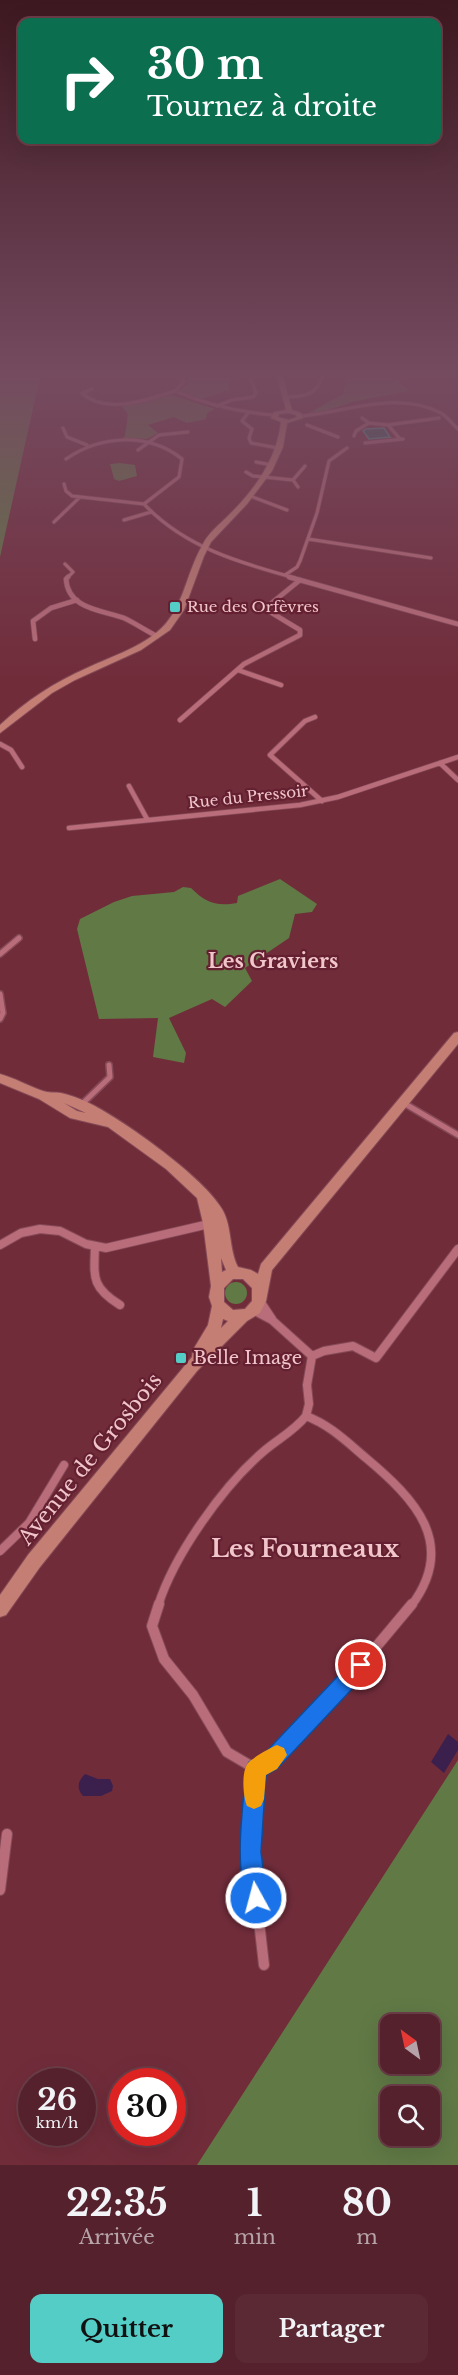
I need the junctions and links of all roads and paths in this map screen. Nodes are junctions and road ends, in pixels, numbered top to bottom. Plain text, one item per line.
1 (178, 478) edge
2 (263, 478) edge
3 (274, 478) edge
4 (325, 478) edge
5 (293, 480) joint
6 (64, 484) dead end
7 (298, 488) dead end
8 (250, 496) junction
9 (79, 498) junction
10 (144, 504) junction
11 (287, 510) dead end
12 (151, 512) junction
13 (124, 519) dead end
14 (54, 522) dead end
15 (308, 539) junction
16 (204, 547) junction
17 (431, 558) dead end
18 (65, 564) dead end
19 (285, 576) junction
20 (300, 579) junction
21 (77, 600) junction
22 (457, 623) edge
23 (157, 636) junction
24 (35, 639) dead end
25 (238, 670) junction
26 (280, 685) dead end
27 (315, 717) dead end
28 (180, 720) dead end
29 (0, 730) edge
30 (0, 744) edge
31 (458, 757) edge
32 (440, 763) junction
33 (22, 767) dead end
34 (458, 780) edge
35 (129, 786) dead end
36 (322, 801) junction
37 (147, 819) junction
38 (69, 828) dead end
39 (19, 938) dead end
40 (0, 954) edge
41 (0, 994) edge
42 (0, 1019) edge
43 (458, 1036) edge
44 (109, 1065) dead end
45 (0, 1078) edge
46 (402, 1102) junction
47 (77, 1110) junction
48 (458, 1135) edge
49 (216, 1222) junction
50 (0, 1245) edge
51 (95, 1246) junction
52 (458, 1249) edge
53 (266, 1268) junction
54 (241, 1275) junction
55 (217, 1284) junction
56 (255, 1304) junction
57 (120, 1305) dead end
58 (218, 1307) junction
59 (272, 1320) junction
60 (312, 1356) junction
61 (192, 1366) junction
62 (306, 1416) junction
63 (64, 1465) dead end
64 (0, 1551) edge
65 (0, 1609) edge
66 (256, 1769) junction
67 (7, 1834) dead end
68 (0, 1890) edge
69 (264, 1965) dead end

1 - 10 street
2 - 8 street
3 - 5 street
4 - 15 street
5 - 7 street
6 - 9 street
8 - 11 street
8 - 16 street
9 - 10 street
9 - 14 street
10 - 12 street
12 - 13 street
12 - 16 street
15 - 17 street
15 - 19 street
16 - 19 street
16 - 23 street
18 - 21 street
19 - 20 street
20 - 22 street
20 - 25 street
21 - 23 street
21 - 24 street
23 - 29 street
25 - 26 street
25 - 28 street
27 - 36 street
30 - 33 street
31 - 32 street, Rue du Pressoir
32 - 34 street
32 - 36 street, Rue du Pressoir
35 - 37 street
36 - 37 street, Rue du Pressoir
37 - 38 street, Rue du Pressoir
39 - 40 street
41 - 42 street
43 - 46 street
44 - 47 street
45 - 47 street
46 - 48 street
46 - 53 street
47 - 49 street
49 - 51 street
49 - 54 street
49 - 55 street
50 - 51 street
51 - 57 street
52 - 60 street
53 - 54 street
53 - 56 street
54 - 55 street
54 - 56 street
55 - 58 street
56 - 58 street
56 - 59 street
56 - 59 street
56 - 61 street, Avenue de Grosbois
58 - 61 street, Avenue de Grosbois
59 - 60 street
60 - 62 street
61 - 65 street, Avenue de Grosbois
62 - 66 street
62 - 66 street
63 - 64 street
66 - 69 street
67 - 68 street

